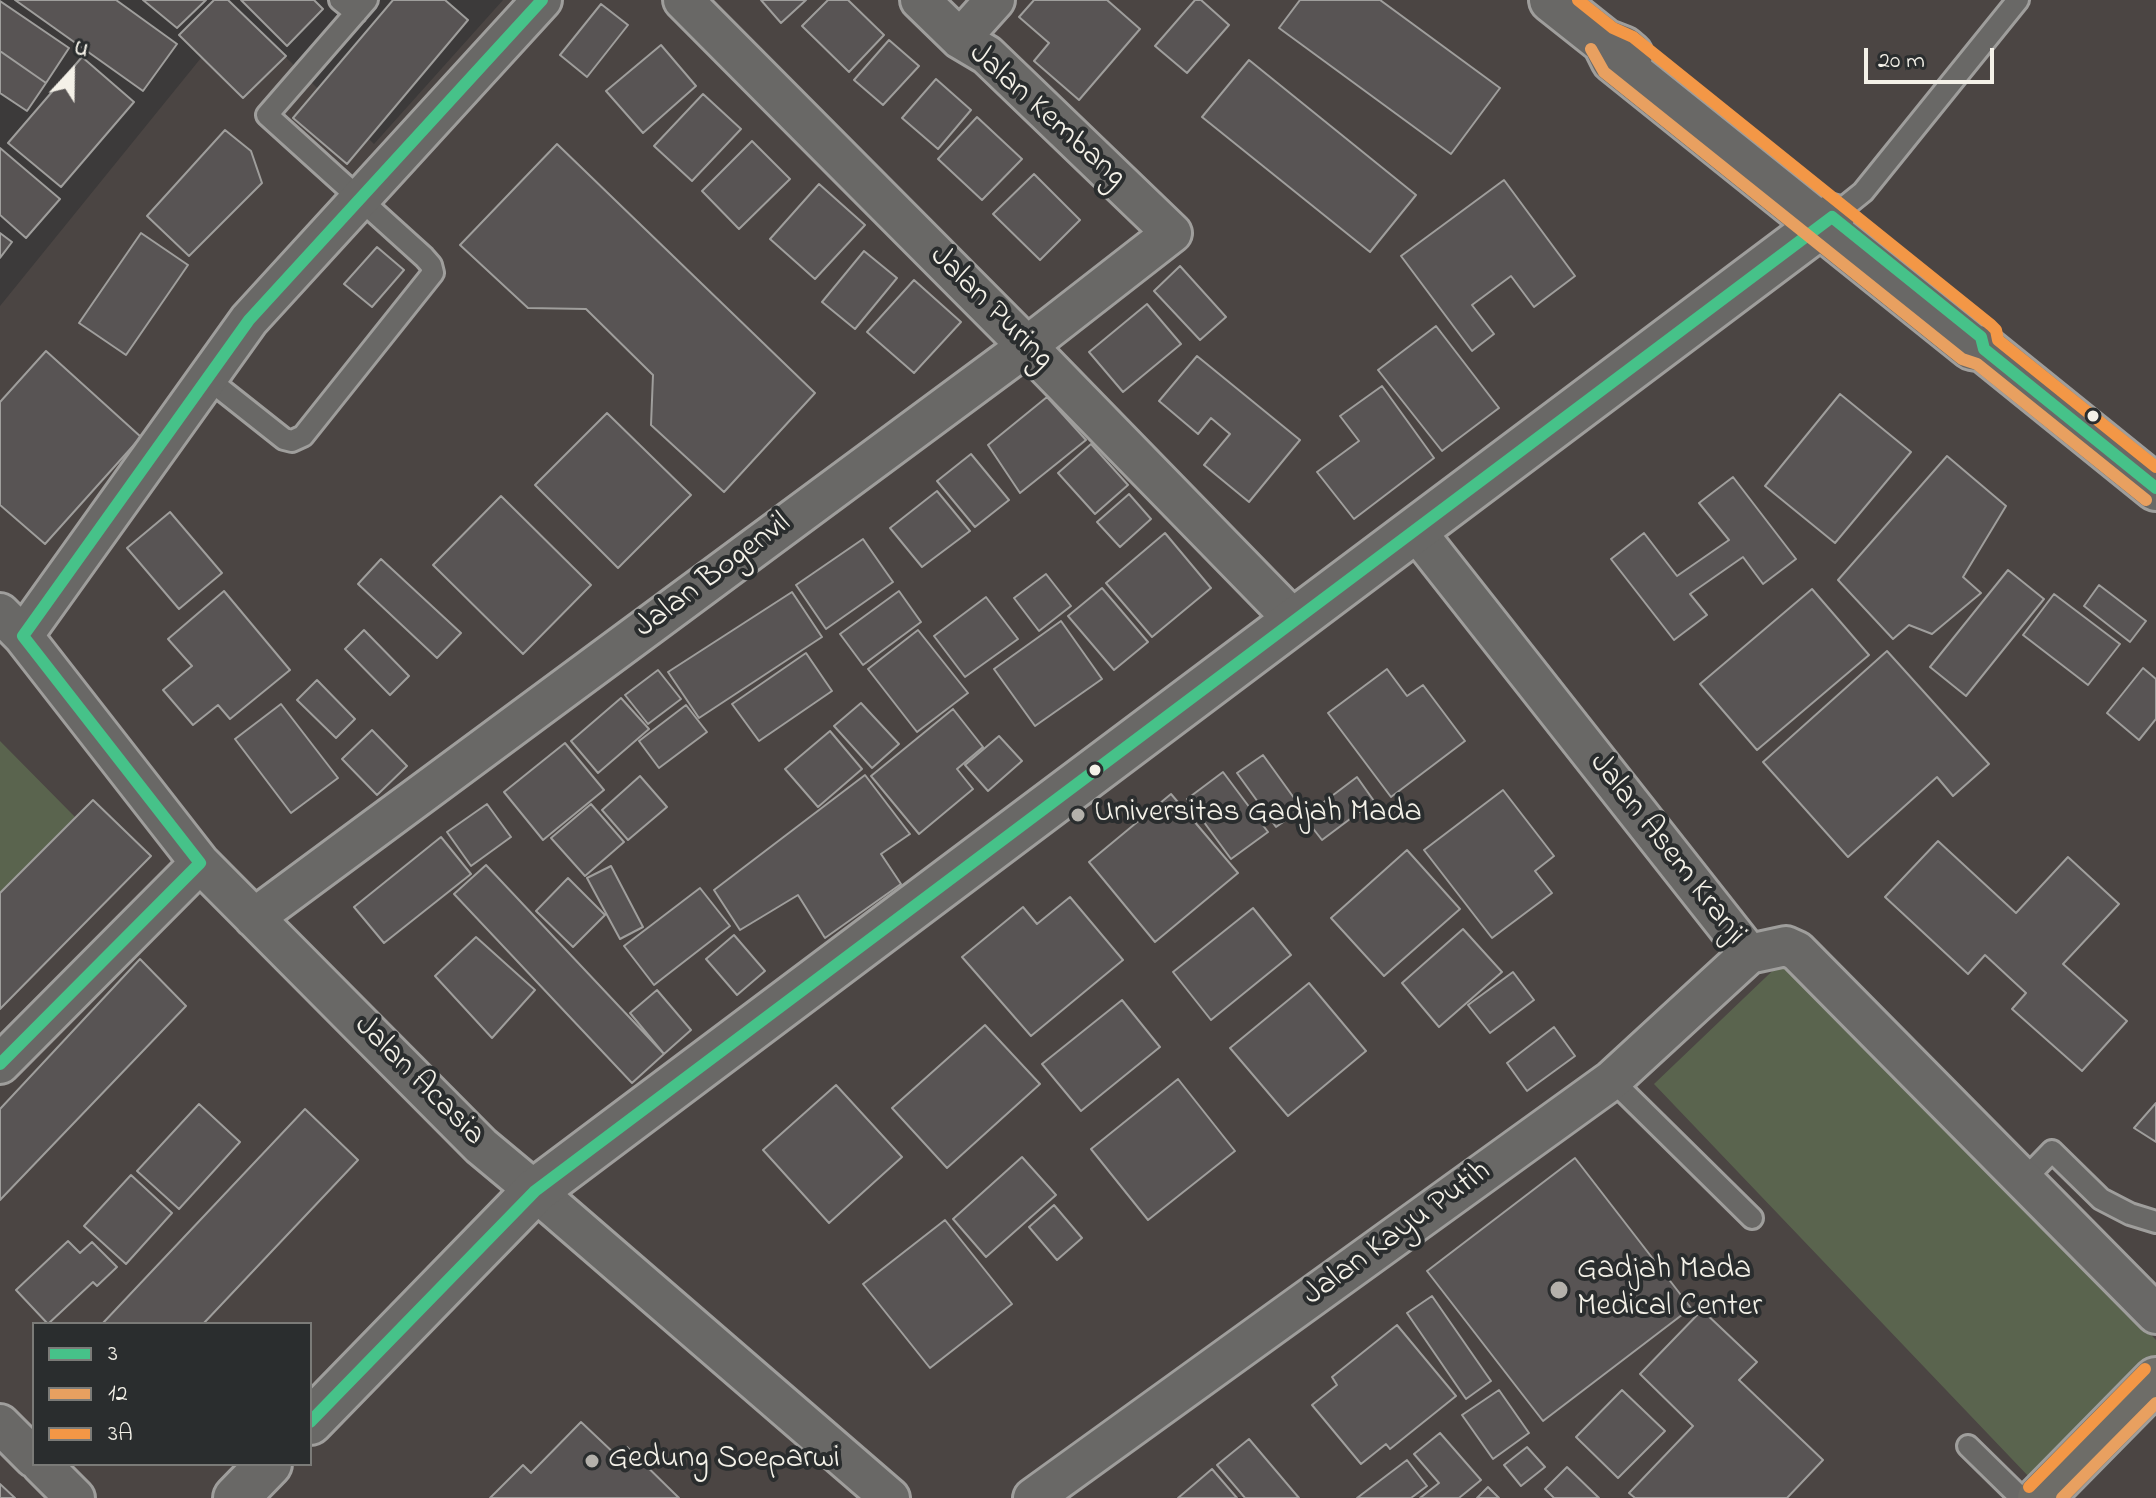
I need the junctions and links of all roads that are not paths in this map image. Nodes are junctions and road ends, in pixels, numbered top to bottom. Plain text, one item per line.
1 (542, 0) edge
2 (683, 0) edge
3 (920, 0) edge
4 (995, 0) edge
5 (1552, 0) edge
6 (2018, 0) edge
7 (354, 4) edge
8 (960, 39) junction
9 (359, 199) junction
10 (1838, 211) junction
11 (1172, 233) joint
12 (1027, 346) junction
13 (207, 378) junction
14 (2156, 488) edge
15 (1415, 530) junction
16 (1295, 621) junction
17 (11, 624) edge
18 (200, 863) junction
19 (254, 918) junction
20 (1749, 954) junction
21 (0, 1064) edge
22 (1612, 1080) junction
23 (2023, 1181) junction
24 (535, 1191) junction
25 (1752, 1218) dead end
26 (2156, 1222) edge
27 (2156, 1314) edge
28 (2156, 1380) edge
29 (312, 1420) edge
30 (0, 1424) edge
31 (1968, 1446) dead end
32 (32, 1456) edge
33 (43, 1466) edge
34 (267, 1466) edge
35 (75, 1498) edge
36 (236, 1498) edge
37 (890, 1498) edge
38 (1033, 1498) edge
39 (2021, 1498) edge
40 (2040, 1498) edge

1 - 9 street
2 - 12 street, Jalan Puring
3 - 8 street, Jalan Kembang
4 - 8 street
5 - 10 street
6 - 10 lane
7 - 9 lane
8 - 11 street, Jalan Kembang
9 - 13 street
9 - 13 lane
10 - 14 street
10 - 15 street
11 - 12 street, Jalan Bogenvil
12 - 16 street, Jalan Puring
12 - 19 street, Jalan Bogenvil
13 - 17 street
15 - 16 street
15 - 20 street, Jalan Asem Kranji
16 - 24 street
17 - 18 street, Jalan Acasia
18 - 19 street, Jalan Acasia
18 - 21 street
19 - 24 street, Jalan Acasia
20 - 22 street, Jalan Kayu Putih
20 - 23 street, Jalan Asem Kranji
22 - 25 lane
22 - 38 street, Jalan Kayu Putih
23 - 26 lane
23 - 27 street, Jalan Asem Kranji
24 - 29 street
24 - 37 street, Jalan Acasia
28 - 40 main road
30 - 32 street
31 - 39 lane
33 - 35 street
34 - 36 street

